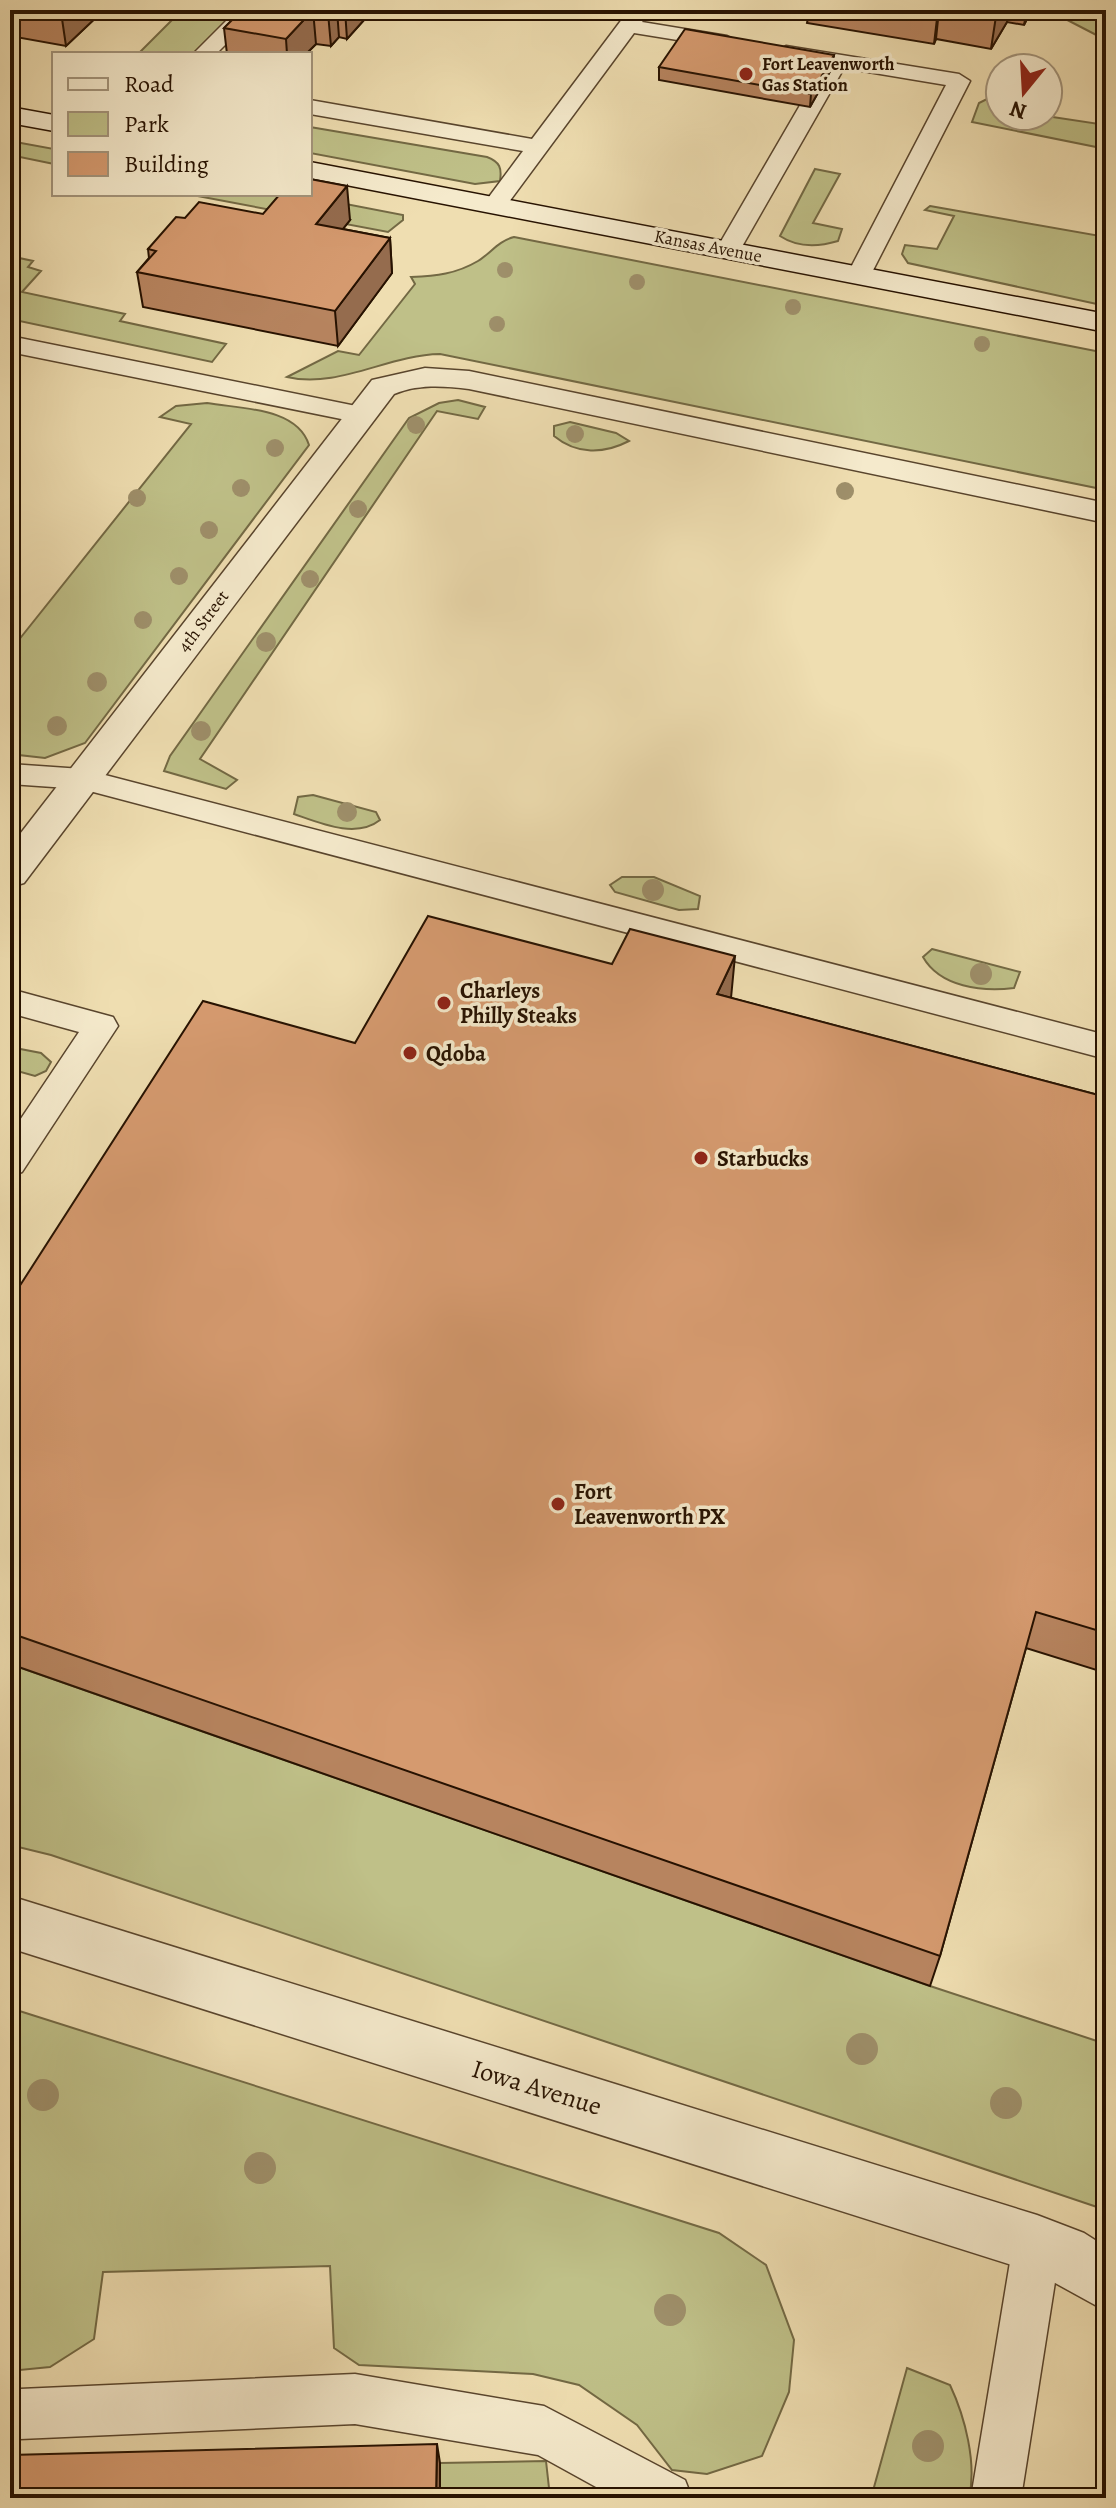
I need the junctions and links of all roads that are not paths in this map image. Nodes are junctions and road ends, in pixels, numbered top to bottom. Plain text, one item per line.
1 (249, 10) edge
2 (634, 18) edge
3 (206, 52) edge
4 (837, 60) junction
5 (312, 107) edge
6 (10, 115) edge
7 (52, 123) edge
8 (538, 147) junction
9 (312, 170) edge
10 (495, 205) junction
11 (728, 250) junction
12 (859, 275) junction
13 (1106, 323) edge
14 (10, 344) edge
15 (361, 415) junction
16 (1106, 513) edge
17 (10, 774) edge
18 (82, 779) junction
19 (10, 874) edge
20 (10, 1001) edge
21 (1106, 1047) edge
22 (10, 1163) edge
23 (10, 1922) edge
24 (1078, 2259) edge
25 (20, 2414) dead end
26 (667, 2498) edge
27 (996, 2498) edge

1 - 3 lane
2 - 4 lane
2 - 8 lane
4 - 11 lane
4 - 12 lane
5 - 8 lane
6 - 7 street
8 - 10 lane
9 - 10 street, Kansas Avenue
10 - 11 street, Kansas Avenue
11 - 12 street, Kansas Avenue
12 - 13 street, Kansas Avenue
14 - 15 lane
15 - 16 street, 4th Street
15 - 18 street, 4th Street
17 - 18 lane
18 - 19 street, 4th Street
18 - 21 lane
20 - 22 lane
23 - 24 street, Iowa Avenue
24 - 27 lane
25 - 26 lane

